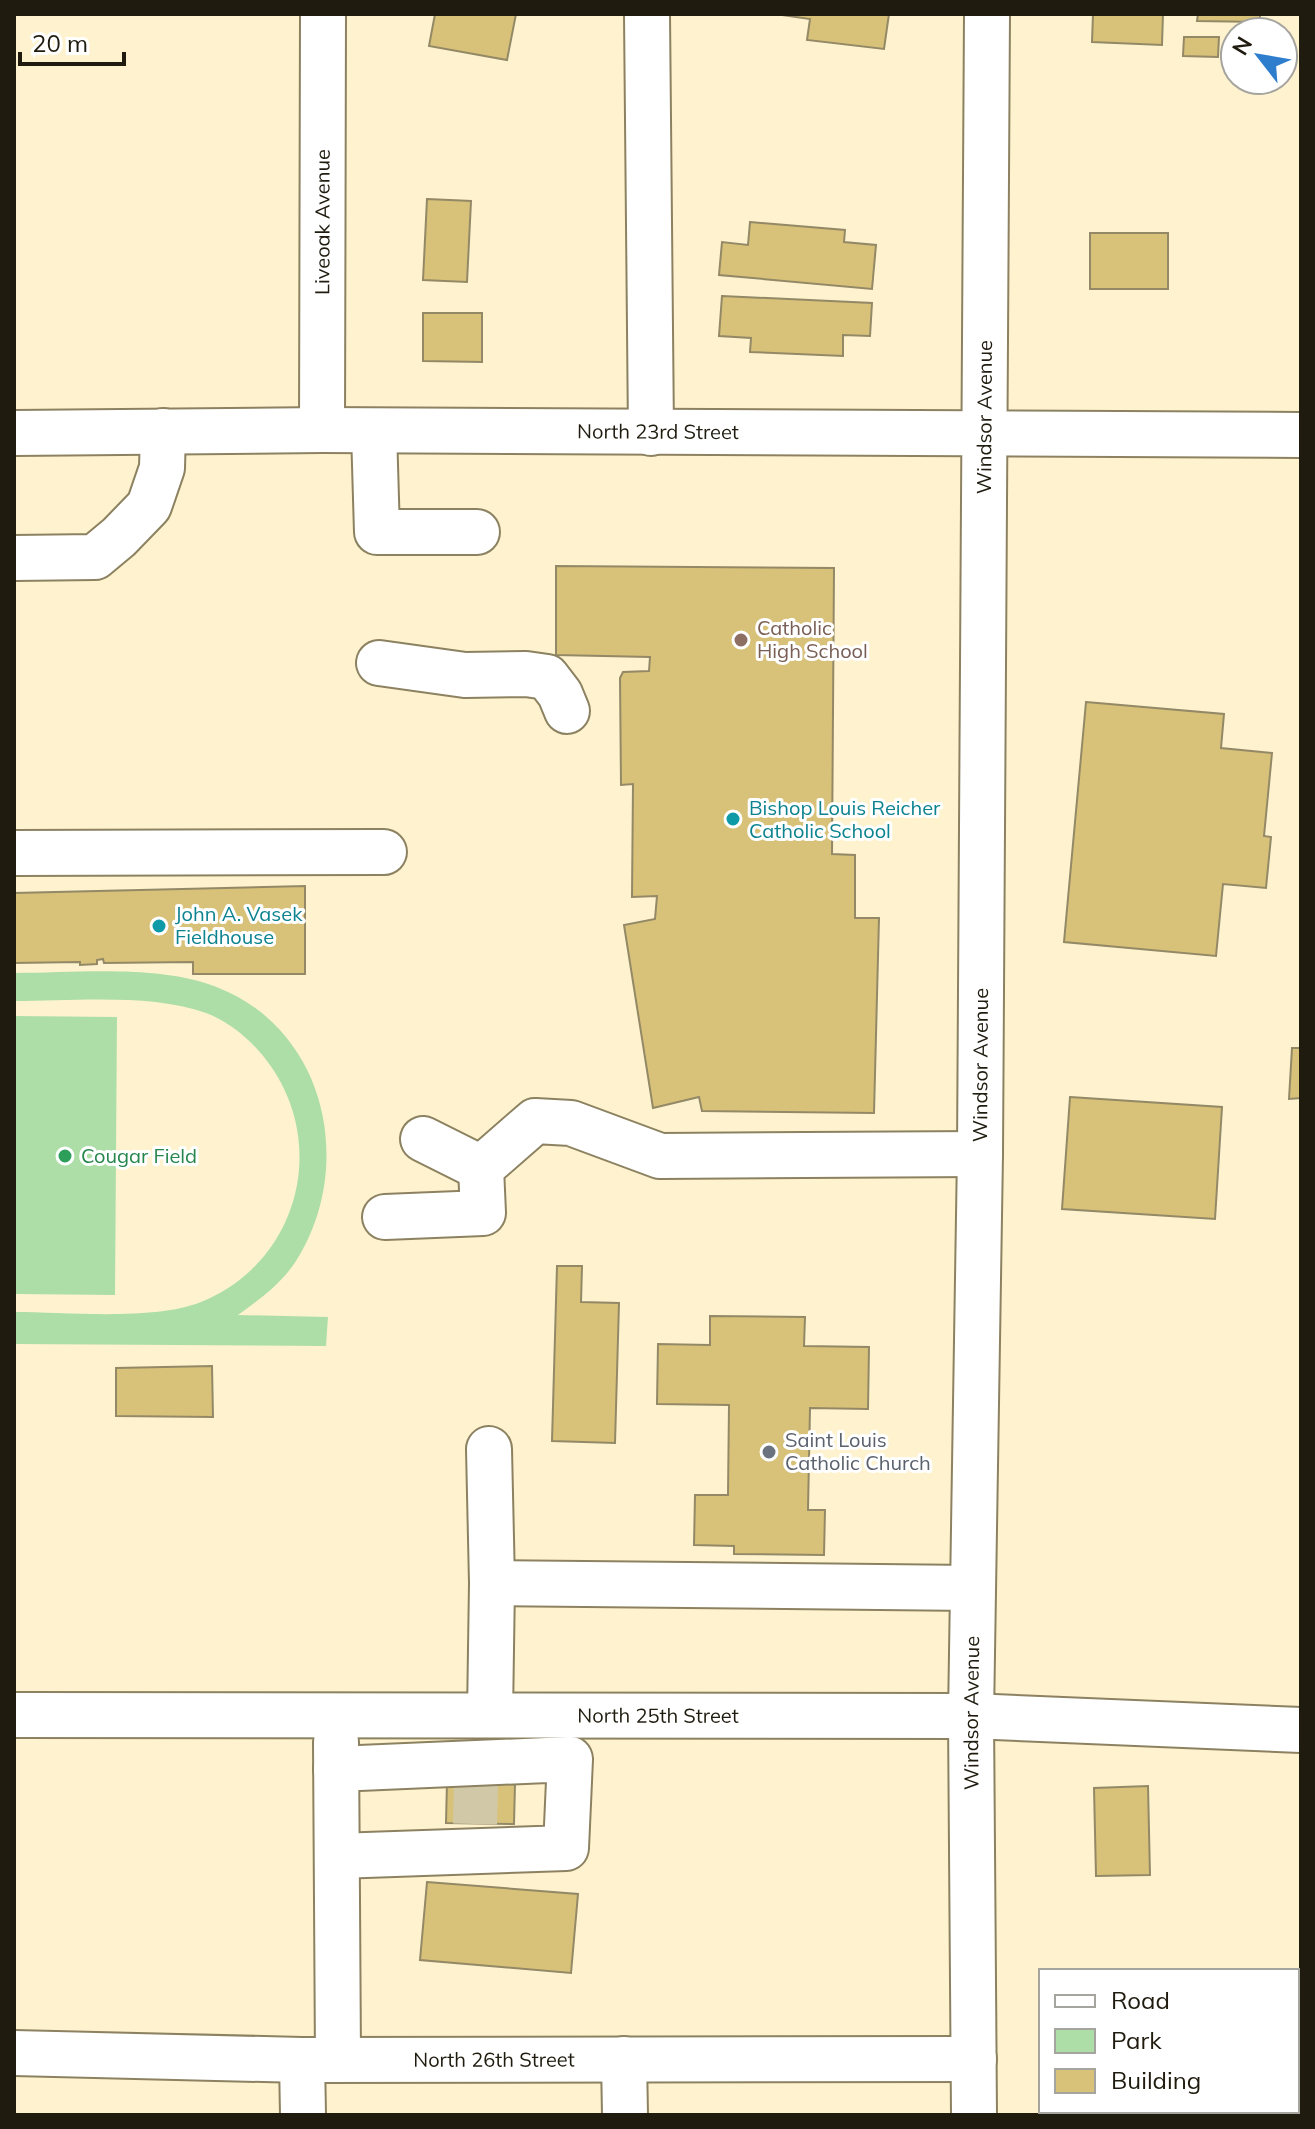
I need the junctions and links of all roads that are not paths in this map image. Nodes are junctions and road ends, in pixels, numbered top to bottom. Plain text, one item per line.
1 (323, 14) edge
2 (647, 14) edge
3 (987, 14) edge
4 (322, 430) junction
5 (163, 431) junction
6 (374, 431) junction
7 (14, 433) edge
8 (651, 433) junction
9 (985, 435) junction
10 (1301, 435) edge
11 (477, 532) dead end
12 (14, 558) edge
13 (379, 663) dead end
14 (567, 711) dead end
15 (384, 852) dead end
16 (14, 853) edge
17 (423, 1139) dead end
18 (980, 1154) junction
19 (481, 1168) junction
20 (385, 1217) dead end
21 (489, 1449) dead end
22 (492, 1583) junction
23 (973, 1588) junction
24 (14, 1715) edge
25 (336, 1715) junction
26 (490, 1715) junction
27 (411, 1716) junction
28 (537, 1716) junction
29 (971, 1716) junction
30 (1301, 1730) edge
31 (537, 1760) junction
32 (409, 1768) junction
33 (336, 1769) junction
34 (475, 1805) junction
35 (337, 1856) junction
36 (14, 2053) edge
37 (624, 2059) junction
38 (974, 2059) junction
39 (320, 2060) junction
40 (303, 2115) edge
41 (625, 2115) edge
42 (974, 2115) edge

1 - 4 street, Liveoak Avenue
2 - 8 street
3 - 9 street, Windsor Avenue
4 - 5 street, North 23rd Street
4 - 6 street, North 23rd Street
5 - 7 street, North 23rd Street
5 - 12 street
6 - 8 street, North 23rd Street
6 - 11 street
8 - 9 street, North 23rd Street
9 - 10 street, North 23rd Street
9 - 18 street, Windsor Avenue
13 - 14 street
15 - 16 street
17 - 19 street
18 - 19 street
18 - 23 street, Windsor Avenue
19 - 20 street
21 - 22 street
22 - 23 street
22 - 26 street
23 - 29 street, Windsor Avenue
24 - 25 street, North 25th Street
25 - 27 street, North 25th Street
25 - 33 street
26 - 27 street, North 25th Street
26 - 28 street, North 25th Street
27 - 32 street
28 - 29 street, North 25th Street
28 - 31 street
29 - 30 street, North 25th Street
29 - 38 street, Windsor Avenue
31 - 34 street
31 - 34 street
32 - 33 street
32 - 34 street
33 - 35 street
34 - 35 street
35 - 39 street
36 - 39 street, North 26th Street
37 - 38 street, North 26th Street
37 - 39 street, North 26th Street
37 - 41 street
38 - 42 street, Windsor Avenue
39 - 40 street

